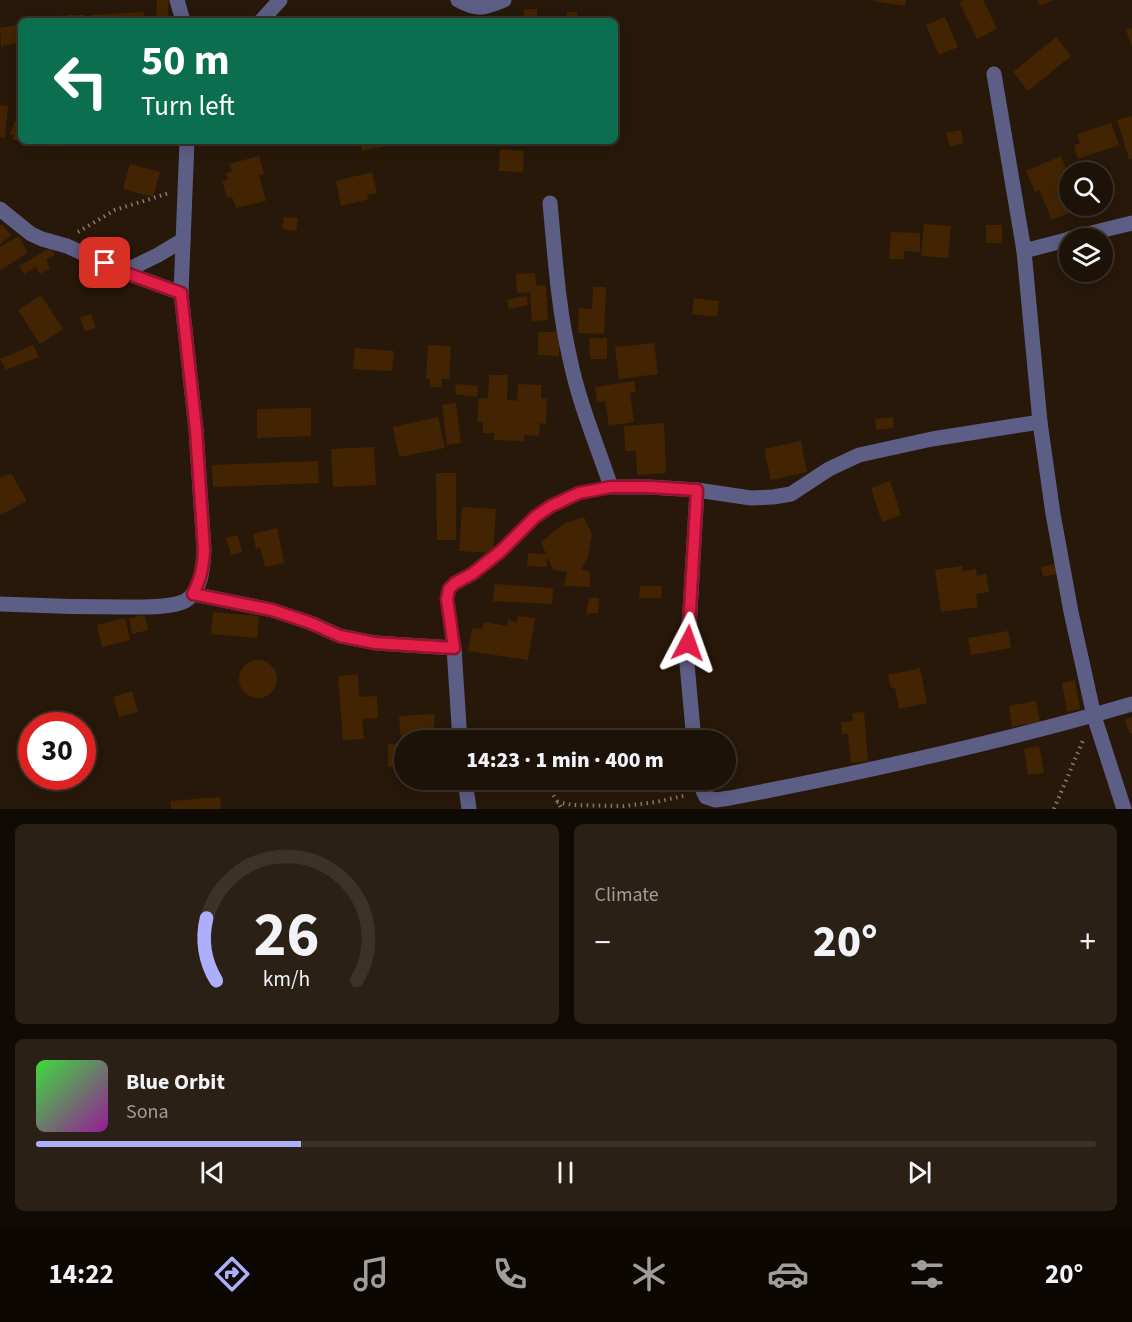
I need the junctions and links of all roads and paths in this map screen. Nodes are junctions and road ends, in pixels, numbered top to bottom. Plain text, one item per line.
1 (177, 0) edge
2 (280, 0) edge
3 (458, 0) edge
4 (504, 0) edge
5 (182, 18) edge
6 (264, 18) edge
7 (994, 74) dead end
8 (187, 144) edge
9 (185, 188) junction
10 (550, 203) dead end
11 (0, 209) edge
12 (1132, 223) edge
13 (1113, 228) edge
14 (183, 240) junction
15 (55, 242) junction
16 (1059, 242) edge
17 (1024, 251) junction
18 (123, 272) junction
19 (181, 293) junction
20 (1041, 422) junction
21 (611, 487) junction
22 (697, 490) junction
23 (193, 594) junction
24 (0, 604) edge
25 (454, 648) junction
26 (1132, 704) edge
27 (1094, 716) junction
28 (459, 730) edge
29 (693, 730) edge
30 (466, 790) edge
31 (550, 790) edge
32 (688, 790) edge
33 (704, 790) edge
34 (557, 802) junction
35 (469, 809) edge
36 (562, 809) edge
37 (1054, 809) edge
38 (1124, 809) edge

1 - 5 street
2 - 6 street
3 - 4 street
7 - 17 street
8 - 9 street
9 - 14 street
9 - 15 path
10 - 21 street
11 - 15 street
12 - 13 street
14 - 18 street
14 - 19 street
15 - 18 street
16 - 17 street
17 - 20 street
18 - 19 street
19 - 23 street
20 - 22 street
20 - 27 street
21 - 22 street
21 - 25 lane
22 - 29 street
23 - 24 street
23 - 25 street
25 - 28 street
26 - 27 street
27 - 33 street
27 - 37 path
27 - 38 street
30 - 35 street
31 - 34 path
32 - 34 path
34 - 36 path

